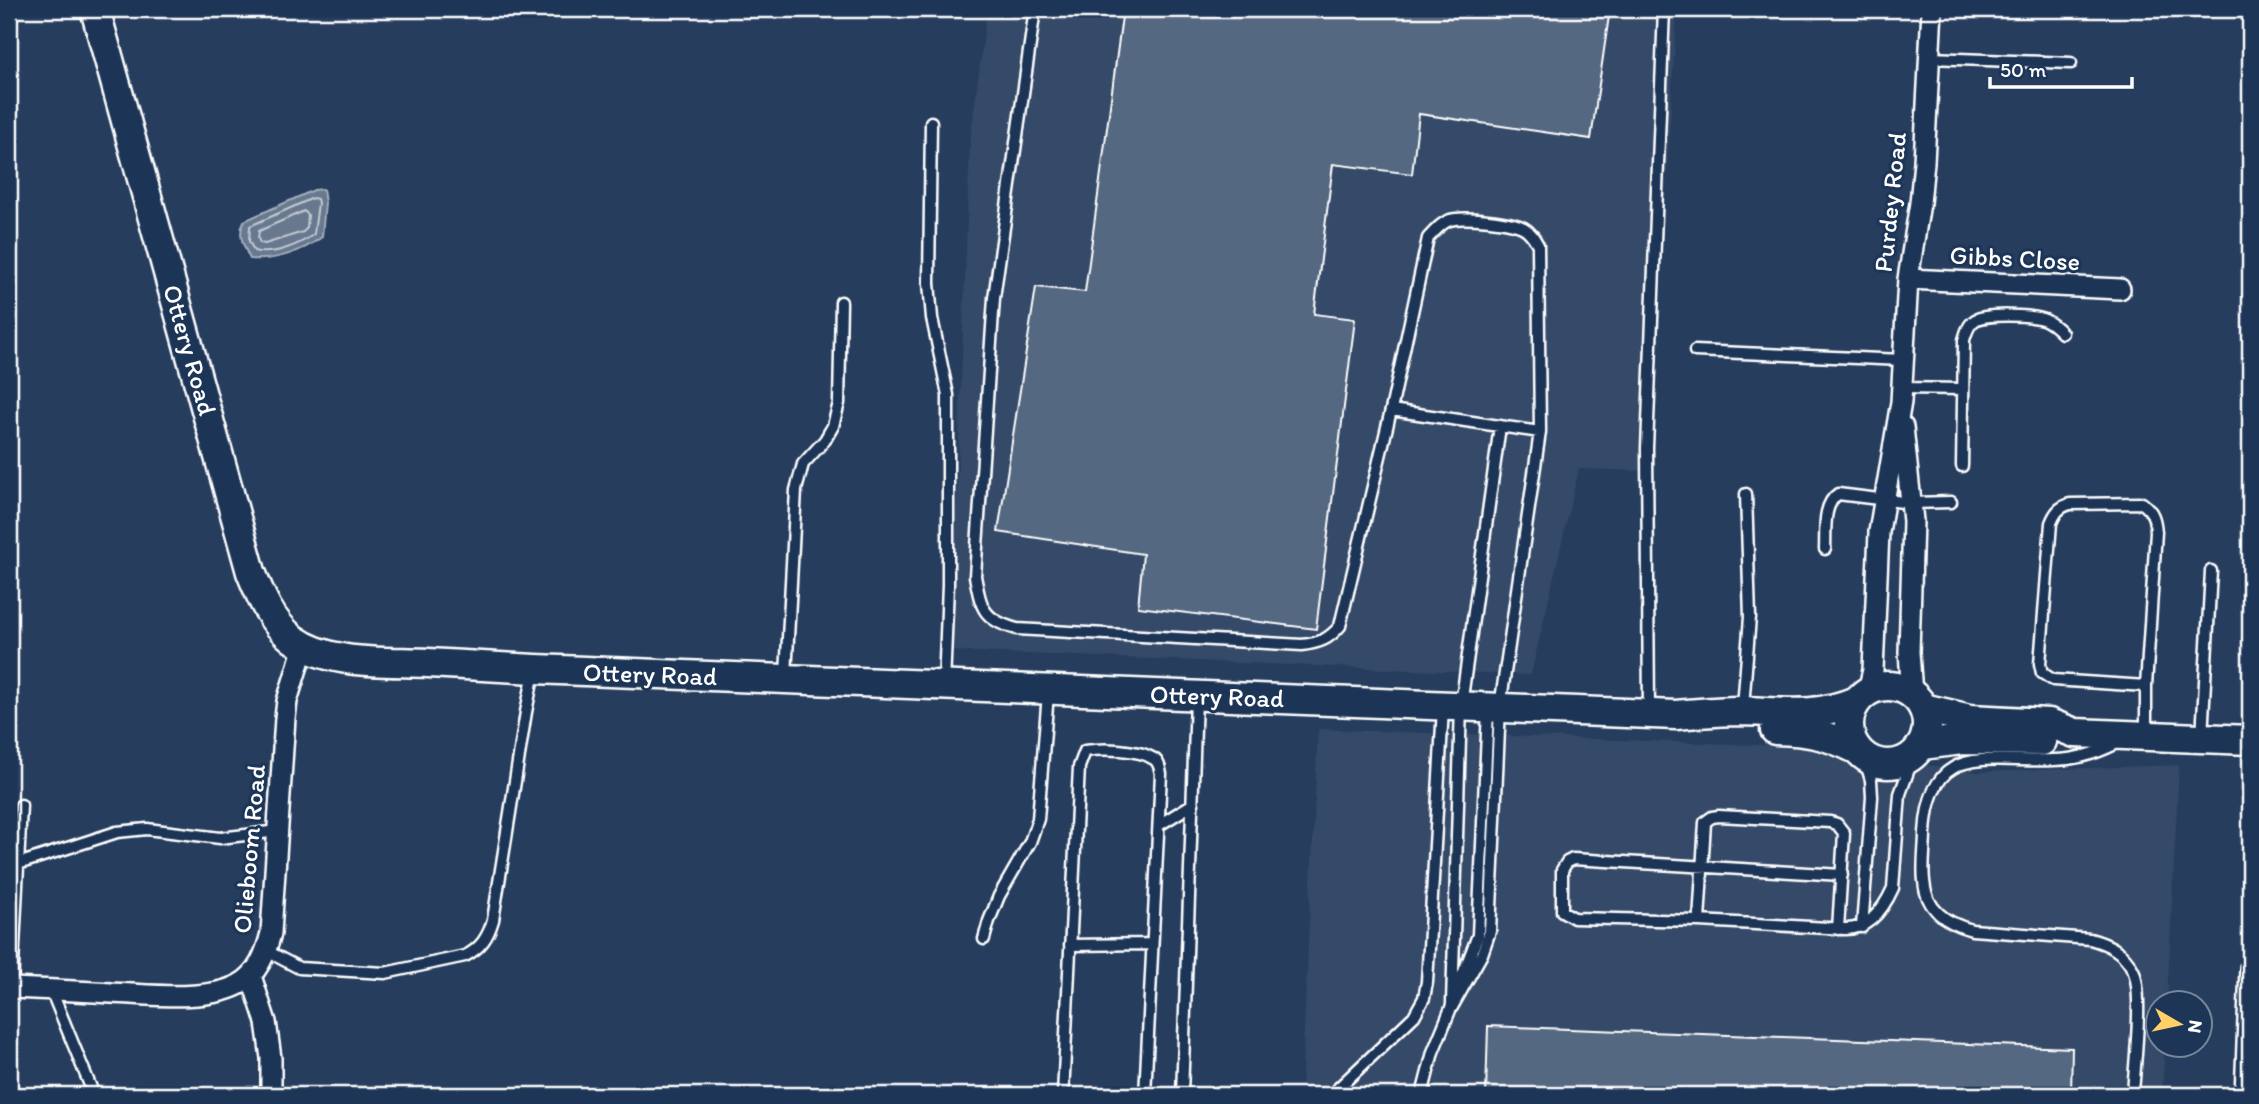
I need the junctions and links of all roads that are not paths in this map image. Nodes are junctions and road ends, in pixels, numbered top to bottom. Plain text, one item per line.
1 (95, 9) edge
2 (1035, 9) edge
3 (1664, 9) edge
4 (1931, 9) edge
5 (1929, 58) junction
6 (2071, 63) dead end
7 (931, 122) dead end
8 (1908, 279) junction
9 (2120, 289) dead end
10 (841, 302) dead end
11 (2062, 334) dead end
12 (1695, 351) dead end
13 (1903, 360) junction
14 (1962, 389) junction
15 (1901, 395) junction
16 (1391, 410) junction
17 (1500, 426) junction
18 (1539, 432) junction
19 (1962, 466) dead end
20 (1746, 494) dead end
21 (1884, 500) junction
22 (1951, 502) dead end
23 (1911, 503) junction
24 (1825, 549) dead end
25 (2211, 571) dead end
26 (304, 646) junction
27 (535, 669) junction
28 (786, 679) junction
29 (944, 685) junction
30 (2146, 686) junction
31 (1048, 689) junction
32 (1196, 695) junction
33 (1862, 696) junction
34 (1917, 701) junction
35 (1452, 705) junction
36 (1494, 706) junction
37 (1742, 711) junction
38 (1662, 714) junction
39 (2076, 733) junction
40 (2138, 736) junction
41 (2202, 737) junction
42 (2250, 740) edge
43 (1918, 750) junction
44 (1860, 753) junction
45 (1192, 804) junction
46 (21, 805) dead end
47 (1158, 825) junction
48 (278, 831) junction
49 (18, 864) junction
50 (1702, 867) junction
51 (1842, 874) junction
52 (1699, 921) junction
53 (1862, 927) junction
54 (1838, 929) junction
55 (985, 939) dead end
56 (1152, 944) junction
57 (1070, 945) junction
58 (267, 951) junction
59 (2250, 968) edge
60 (251, 976) junction
61 (10, 988) edge
62 (51, 990) junction
63 (1452, 1007) junction
64 (94, 1095) edge
65 (271, 1095) edge
66 (1063, 1095) edge
67 (1145, 1095) edge
68 (1182, 1095) edge
69 (1331, 1095) edge
70 (1422, 1095) edge
71 (2133, 1095) edge
72 (2245, 1095) edge

1 - 26 street, Ottery Road
2 - 16 lane
3 - 38 lane
4 - 5 street, Purdey Road
5 - 6 lane
5 - 8 street, Purdey Road
7 - 29 lane
8 - 9 street, Gibbs Close
8 - 13 street, Purdey Road
10 - 28 lane
11 - 14 lane
12 - 13 lane
13 - 15 street, Purdey Road
14 - 15 lane
14 - 19 lane
15 - 21 street, Purdey Road
15 - 23 street, Purdey Road
16 - 17 lane
16 - 18 lane
17 - 18 lane
17 - 35 lane
18 - 36 lane
20 - 37 lane
21 - 23 lane
21 - 24 lane
21 - 33 street, Purdey Road
22 - 23 lane
23 - 34 street, Purdey Road
25 - 41 lane
26 - 27 street, Ottery Road
26 - 48 street, Olieboom Road
27 - 28 street, Ottery Road
27 - 58 lane
28 - 29 street, Ottery Road
29 - 31 street, Ottery Road
30 - 30 lane
30 - 40 lane
31 - 32 street, Ottery Road
31 - 55 lane
32 - 35 street, Ottery Road
32 - 45 lane
33 - 34 street
33 - 37 street, Ottery Road
33 - 44 street
34 - 39 street
34 - 43 street
35 - 36 street, Ottery Road
35 - 63 lane
35 - 69 lane
36 - 38 street, Ottery Road
36 - 63 lane
37 - 38 street, Ottery Road
38 - 44 street, Ottery Road
39 - 40 street
39 - 43 street
40 - 41 street
40 - 71 lane
41 - 42 street
43 - 44 street
43 - 53 lane
44 - 53 lane
45 - 47 lane
45 - 68 lane
46 - 49 lane
47 - 56 lane
47 - 57 lane
48 - 49 lane
48 - 58 street, Olieboom Road
49 - 61 lane
50 - 51 lane
50 - 51 lane
50 - 52 lane
50 - 52 lane
51 - 54 lane
52 - 54 lane
53 - 54 lane
56 - 57 lane
56 - 67 lane
57 - 66 lane
58 - 60 street, Olieboom Road
59 - 72 street
60 - 62 street
60 - 65 street
61 - 62 street
62 - 64 lane
63 - 70 lane

